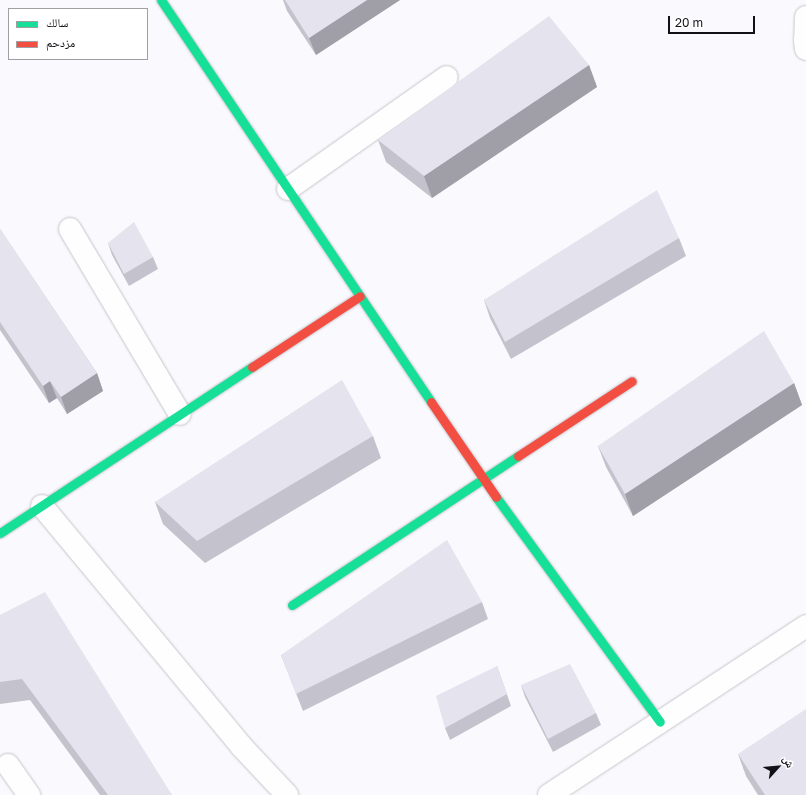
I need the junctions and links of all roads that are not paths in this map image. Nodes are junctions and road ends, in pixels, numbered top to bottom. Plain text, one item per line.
1 (161, 0) edge
2 (806, 17) edge
3 (806, 49) edge
4 (447, 77) dead end
5 (288, 189) junction
6 (70, 229) dead end
7 (360, 296) junction
8 (632, 381) dead end
9 (180, 414) junction
10 (483, 479) junction
11 (42, 506) junction
12 (0, 533) edge
13 (292, 605) dead end
14 (806, 626) edge
15 (660, 722) junction
16 (8, 765) dead end
17 (28, 795) edge
18 (287, 795) edge
19 (549, 795) edge

1 - 5 street
2 - 3 street
4 - 5 street
5 - 7 street
6 - 9 street
7 - 9 street
7 - 10 street
8 - 10 street
9 - 11 street
10 - 13 street
10 - 15 street
11 - 12 street
11 - 18 street
14 - 15 street
15 - 19 street
16 - 17 street

